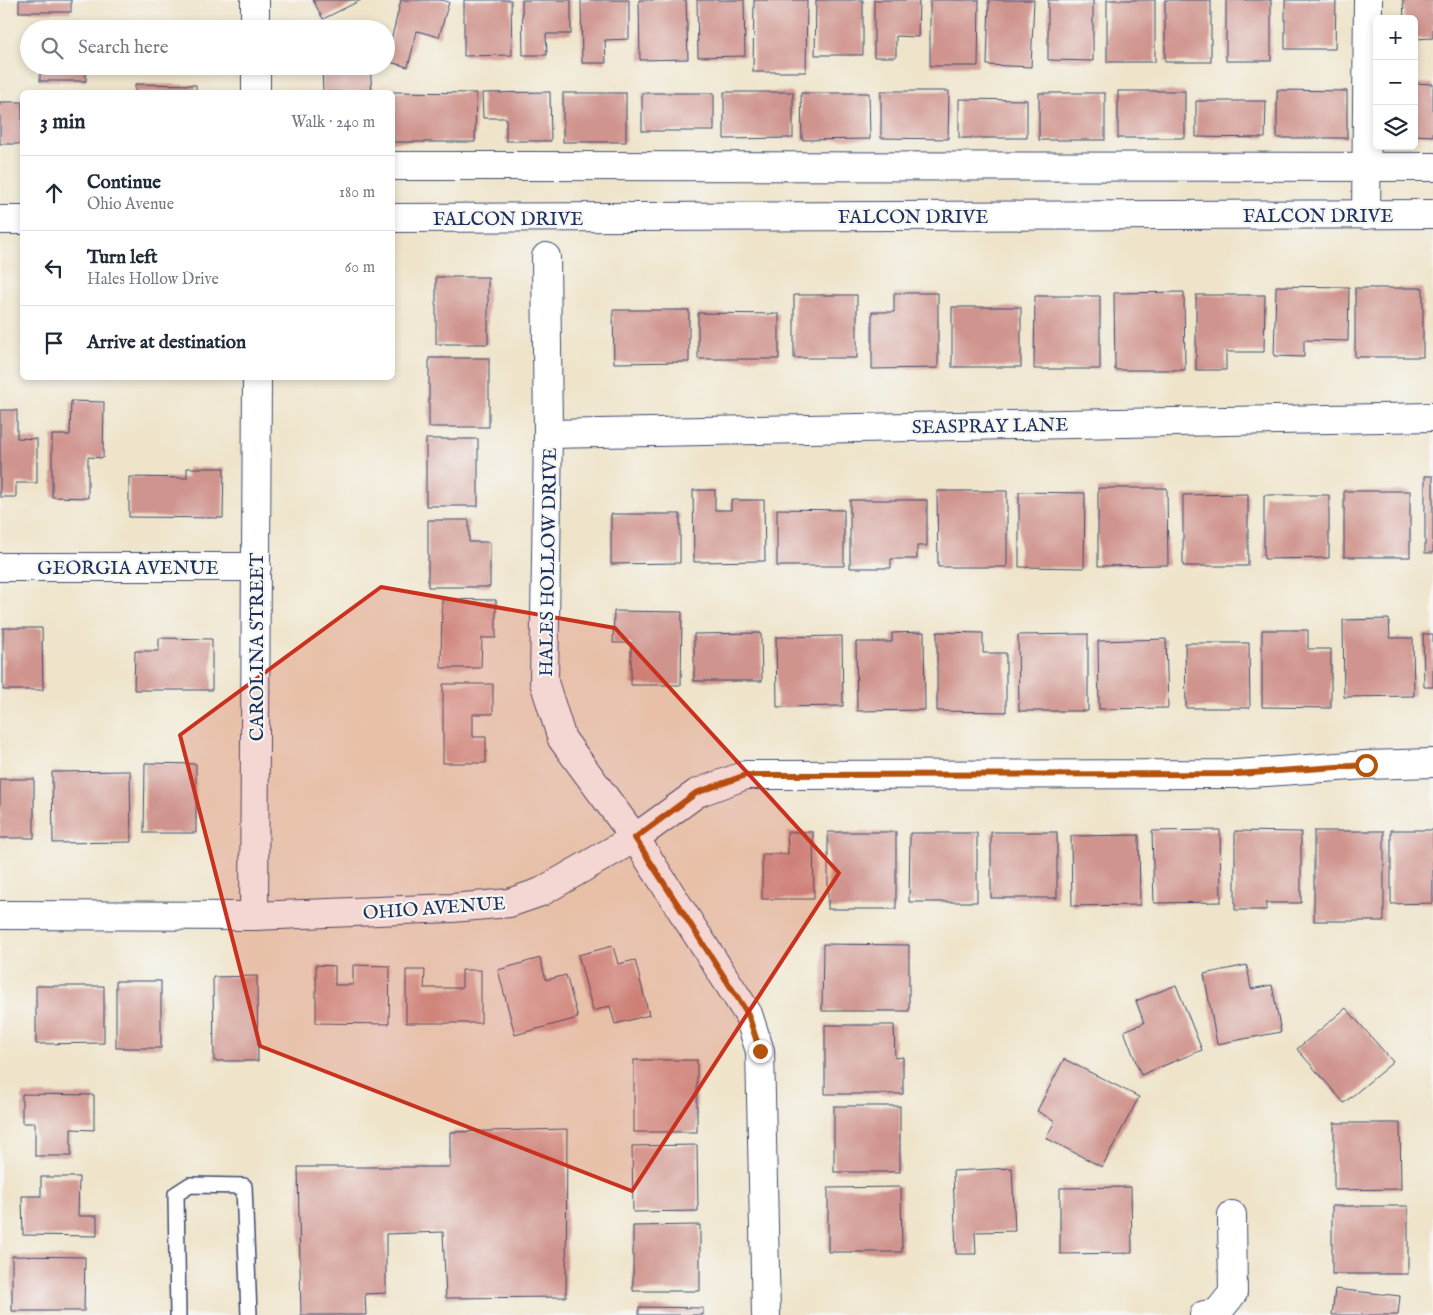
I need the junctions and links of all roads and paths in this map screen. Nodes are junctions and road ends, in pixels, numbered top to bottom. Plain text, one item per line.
1 (255, 0) edge
2 (1368, 0) edge
3 (255, 20) edge
4 (256, 75) edge
5 (256, 90) edge
6 (395, 166) edge
7 (1366, 167) junction
8 (1433, 167) edge
9 (1366, 214) junction
10 (1433, 214) edge
11 (395, 218) edge
12 (0, 220) edge
13 (20, 220) edge
14 (546, 258) dead end
15 (257, 380) edge
16 (1433, 417) edge
17 (548, 434) junction
18 (0, 567) edge
19 (257, 567) junction
20 (1433, 763) edge
21 (635, 838) junction
22 (0, 915) edge
23 (254, 916) junction
24 (1232, 1215) dead end
25 (178, 1315) edge
26 (249, 1315) edge
27 (766, 1315) edge
28 (1204, 1315) edge

1 - 3 street
2 - 7 street
4 - 5 street
6 - 7 street
7 - 8 street
7 - 9 street
9 - 10 street, FALCON DRIVE
9 - 11 street, FALCON DRIVE
12 - 13 street
14 - 17 street, HALES HOLLOW DRIVE
15 - 19 street, CAROLINA STREET
16 - 17 street, SEASPRAY LANE
17 - 21 street, HALES HOLLOW DRIVE
18 - 19 street, GEORGIA AVENUE
19 - 23 street, CAROLINA STREET
20 - 21 street, OHIO AVENUE
21 - 23 street, OHIO AVENUE
21 - 27 street, HALES HOLLOW DRIVE
22 - 23 street, OHIO AVENUE
24 - 28 street
25 - 26 lane

